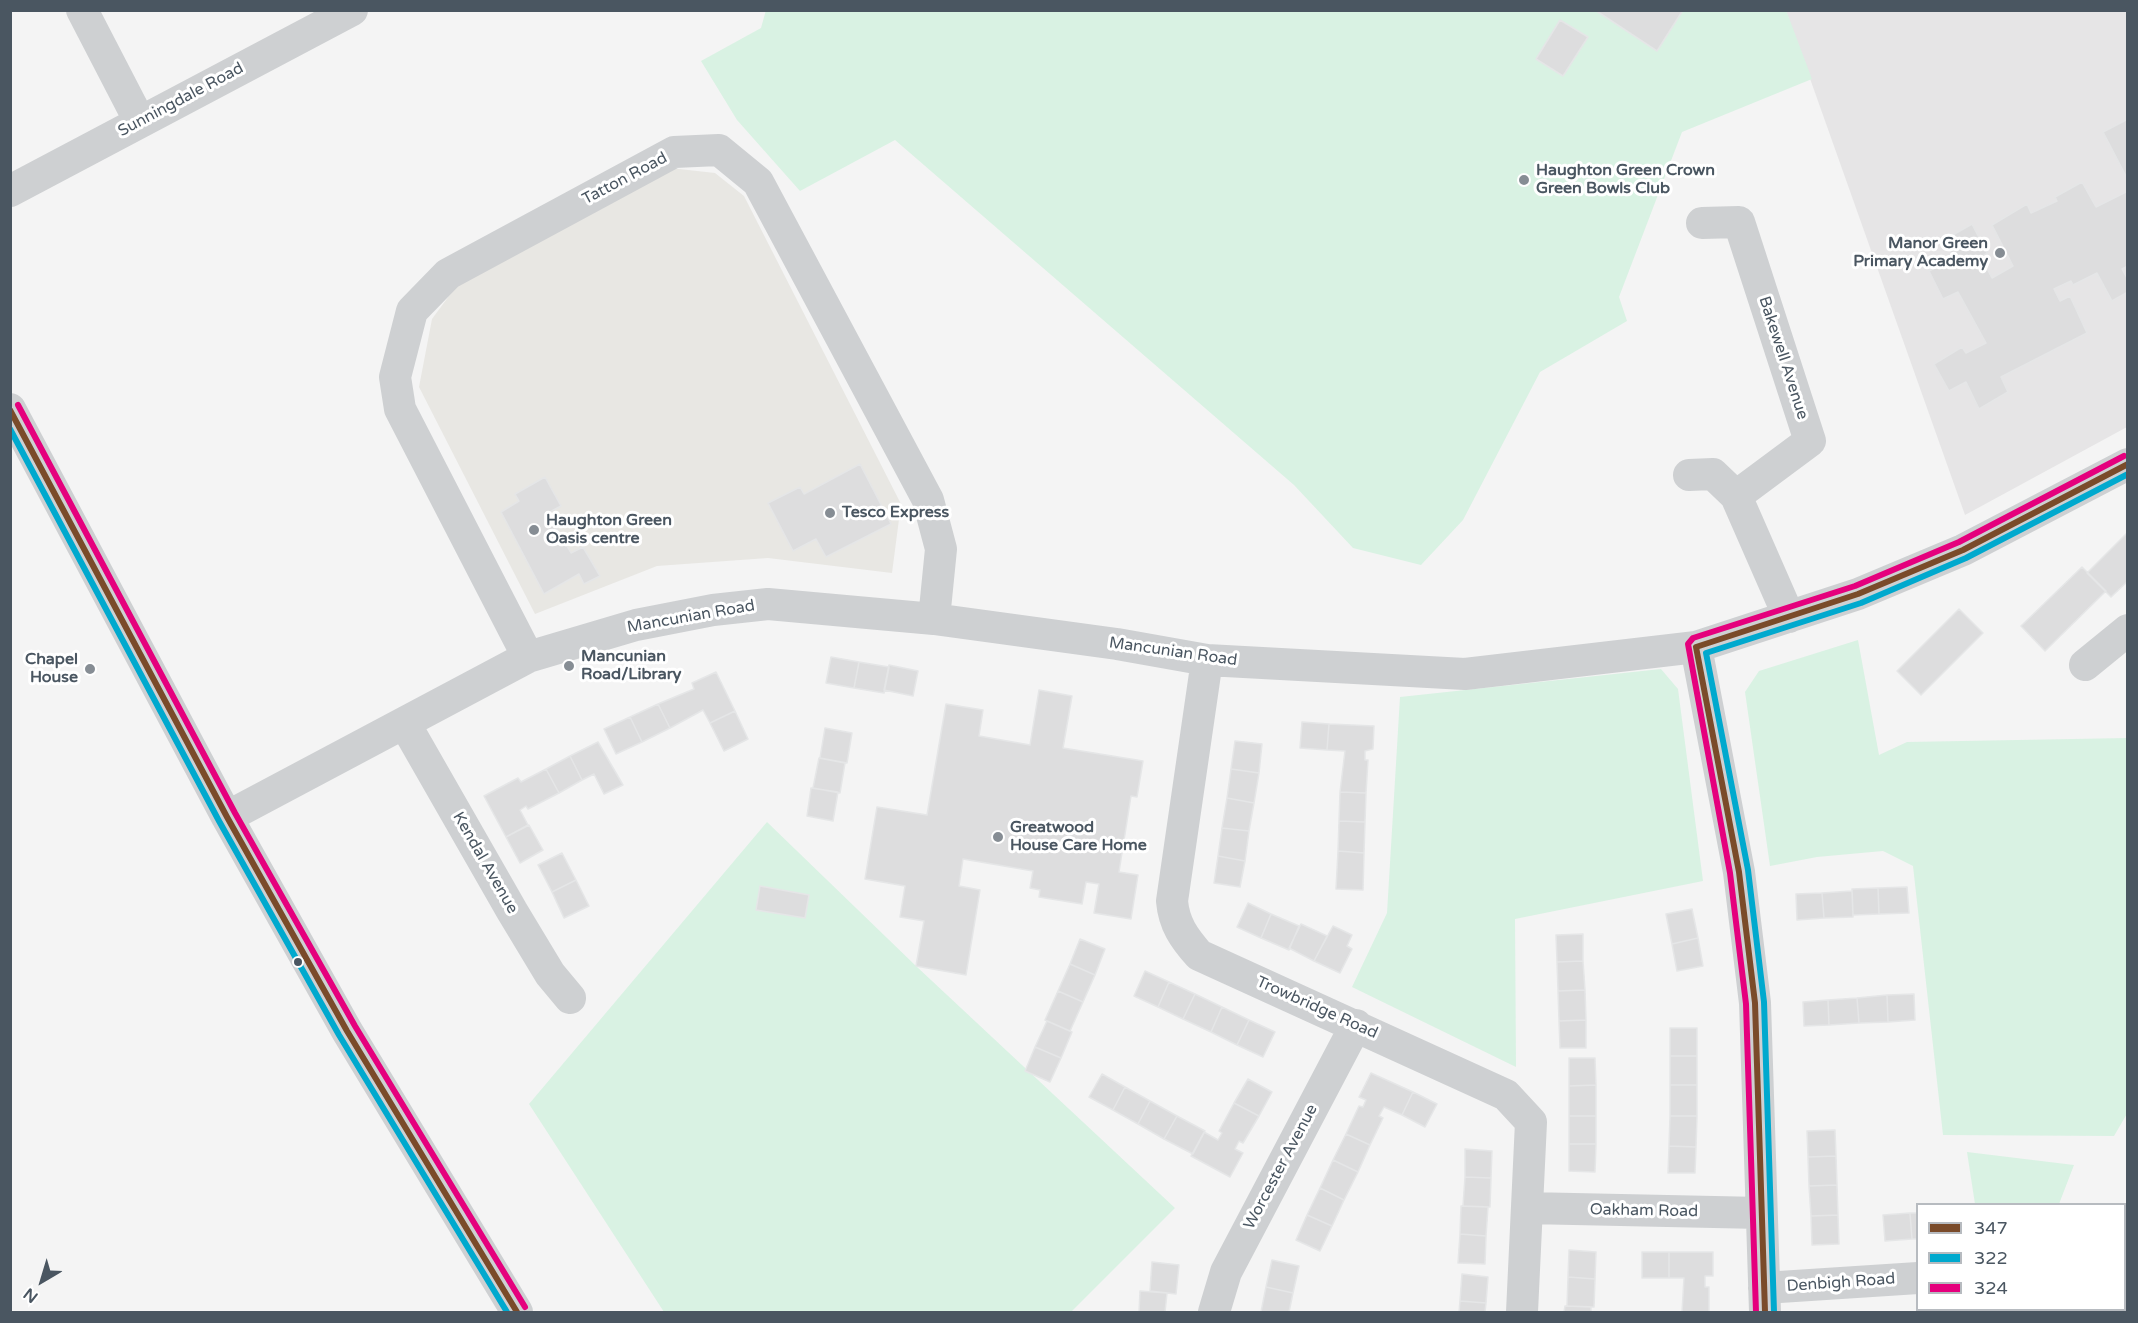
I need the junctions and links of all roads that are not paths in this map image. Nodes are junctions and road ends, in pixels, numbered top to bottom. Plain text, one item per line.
1 (82, 10) edge
2 (352, 10) edge
3 (140, 122) junction
4 (10, 191) edge
5 (1702, 223) dead end
6 (10, 409) edge
7 (2127, 464) edge
8 (1689, 475) dead end
9 (1736, 496) junction
10 (1789, 617) junction
11 (934, 619) junction
12 (2127, 630) edge
13 (1696, 647) junction
14 (528, 657) junction
15 (1207, 660) junction
16 (2085, 665) dead end
17 (405, 724) junction
18 (227, 817) junction
19 (570, 998) dead end
20 (1356, 1025) junction
21 (1527, 1208) junction
22 (1761, 1213) junction
23 (1916, 1278) edge
24 (1765, 1300) edge
25 (517, 1312) edge
26 (1214, 1312) edge
27 (1522, 1312) edge

1 - 3 street
2 - 3 street, Sunningdale Road
3 - 4 street, Sunningdale Road
5 - 9 street, Bakewell Avenue
6 - 18 street
7 - 10 street, Mancunian Road
8 - 9 street
9 - 10 street
10 - 13 street, Mancunian Road
11 - 14 street, Mancunian Road
11 - 14 street, Tatton Road
11 - 15 street, Mancunian Road
12 - 16 street
13 - 15 street, Mancunian Road
13 - 22 street
14 - 17 street, Mancunian Road
15 - 20 street, Trowbridge Road
17 - 18 street, Mancunian Road
17 - 19 street, Kendal Avenue
18 - 25 street
20 - 21 street, Trowbridge Road
20 - 26 street, Worcester Avenue
21 - 22 street, Oakham Road
21 - 27 street, Trowbridge Road
22 - 24 street
23 - 24 street, Denbigh Road

